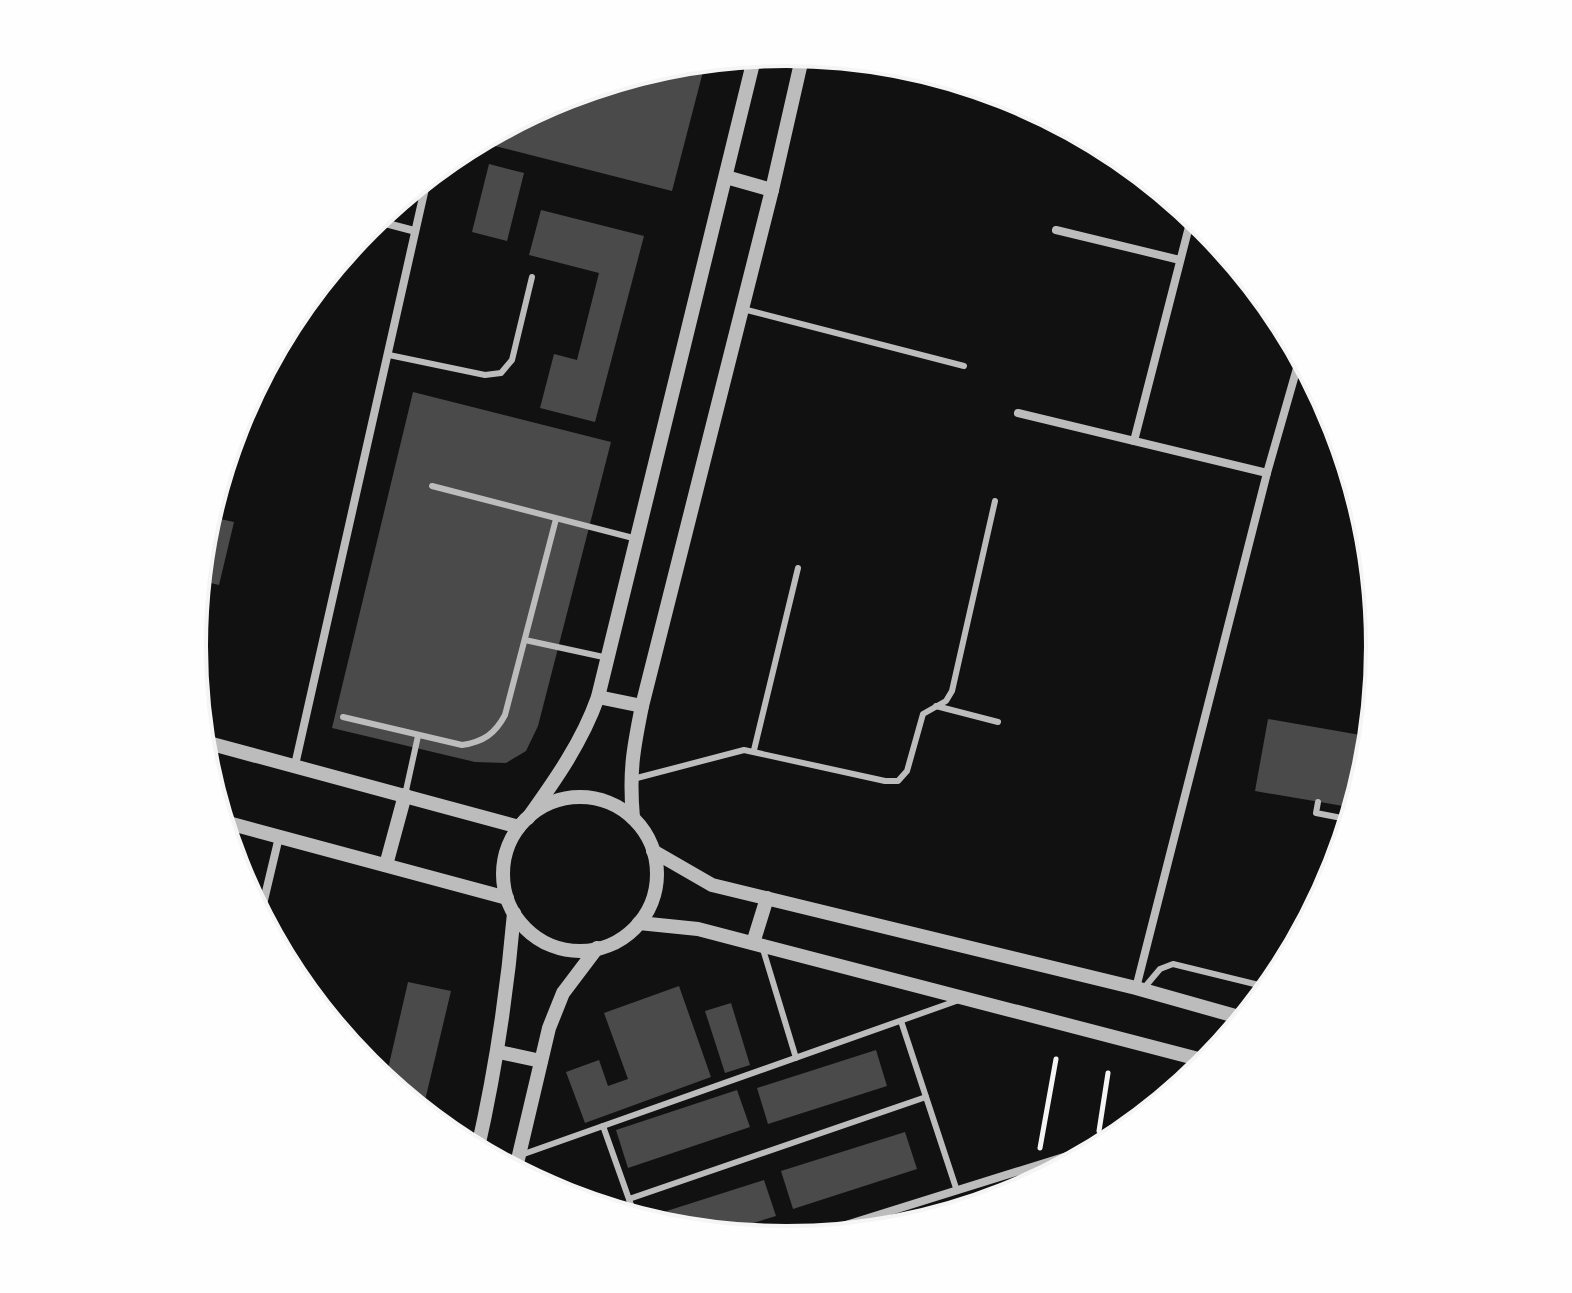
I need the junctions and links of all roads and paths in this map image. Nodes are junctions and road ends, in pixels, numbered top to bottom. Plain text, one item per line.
1 (800, 66) edge
2 (752, 67) edge
3 (726, 177) junction
4 (772, 190) junction
5 (424, 193) edge
6 (388, 224) edge
7 (1188, 229) edge
8 (1056, 230) dead end
9 (415, 231) junction
10 (1180, 260) junction
11 (532, 277) dead end
12 (742, 308) junction
13 (389, 355) junction
14 (964, 366) dead end
15 (1296, 370) edge
16 (1018, 413) dead end
17 (1134, 441) junction
18 (1267, 473) junction
19 (432, 486) dead end
20 (995, 501) dead end
21 (556, 519) junction
22 (638, 540) junction
23 (798, 568) dead end
24 (525, 640) junction
25 (608, 659) junction
26 (598, 697) junction
27 (642, 706) junction
28 (935, 706) junction
29 (343, 717) dead end
30 (998, 722) dead end
31 (418, 736) junction
32 (214, 744) edge
33 (754, 750) junction
34 (295, 765) junction
35 (630, 780) junction
36 (405, 795) junction
37 (1318, 802) dead end
38 (633, 818) junction
39 (1341, 818) edge
40 (524, 822) junction
41 (233, 824) edge
42 (279, 837) junction
43 (653, 851) junction
44 (386, 865) junction
45 (507, 898) junction
46 (767, 898) junction
47 (264, 901) edge
48 (514, 913) junction
49 (639, 923) junction
50 (757, 945) junction
51 (597, 948) junction
52 (1258, 985) edge
53 (1139, 989) junction
54 (962, 999) junction
55 (1234, 1016) edge
56 (901, 1021) junction
57 (499, 1052) junction
58 (796, 1058) junction
59 (1195, 1058) edge
60 (1056, 1059) dead end
61 (541, 1061) junction
62 (1108, 1073) dead end
63 (926, 1097) junction
64 (603, 1126) junction
65 (1098, 1136) dead end
66 (480, 1139) edge
67 (519, 1156) junction
68 (1058, 1159) edge
69 (518, 1161) edge
70 (1041, 1164) junction
71 (957, 1191) junction
72 (629, 1199) junction
73 (631, 1206) edge
74 (853, 1223) edge

1 - 4 street
2 - 3 street
3 - 4 street
3 - 22 street
4 - 12 street
5 - 9 street
6 - 9 street
7 - 10 street
8 - 10 street
9 - 13 street
10 - 17 street
11 - 13 lane
12 - 14 lane
12 - 27 street
13 - 34 street
15 - 18 street
16 - 17 street
17 - 18 street
18 - 53 street
19 - 21 lane
20 - 28 lane
21 - 22 lane
21 - 24 lane
22 - 25 street
23 - 33 lane
24 - 25 lane
24 - 31 lane
25 - 26 street
26 - 27 street
26 - 40 street
27 - 35 street
28 - 30 lane
28 - 33 lane
29 - 31 lane
31 - 36 lane
32 - 34 street
33 - 35 lane
34 - 36 street
35 - 38 street
36 - 40 street
36 - 44 street
37 - 39 lane
38 - 40 street
38 - 43 street
40 - 45 street
41 - 42 street
42 - 44 street
42 - 47 street
43 - 46 street
43 - 49 street
44 - 45 street
45 - 48 street
46 - 50 street
46 - 53 street
48 - 51 street
48 - 57 street
49 - 50 street
49 - 51 street
50 - 54 street
50 - 58 lane
51 - 61 street
52 - 53 lane
53 - 55 street
54 - 56 lane
54 - 59 street
56 - 58 lane
56 - 63 lane
57 - 61 street
57 - 66 street
58 - 64 lane
60 - 70 path
61 - 67 street
62 - 65 path
63 - 71 lane
63 - 72 lane
64 - 67 lane
64 - 72 lane
67 - 69 street
68 - 70 street
70 - 71 street
71 - 74 street
72 - 73 lane

